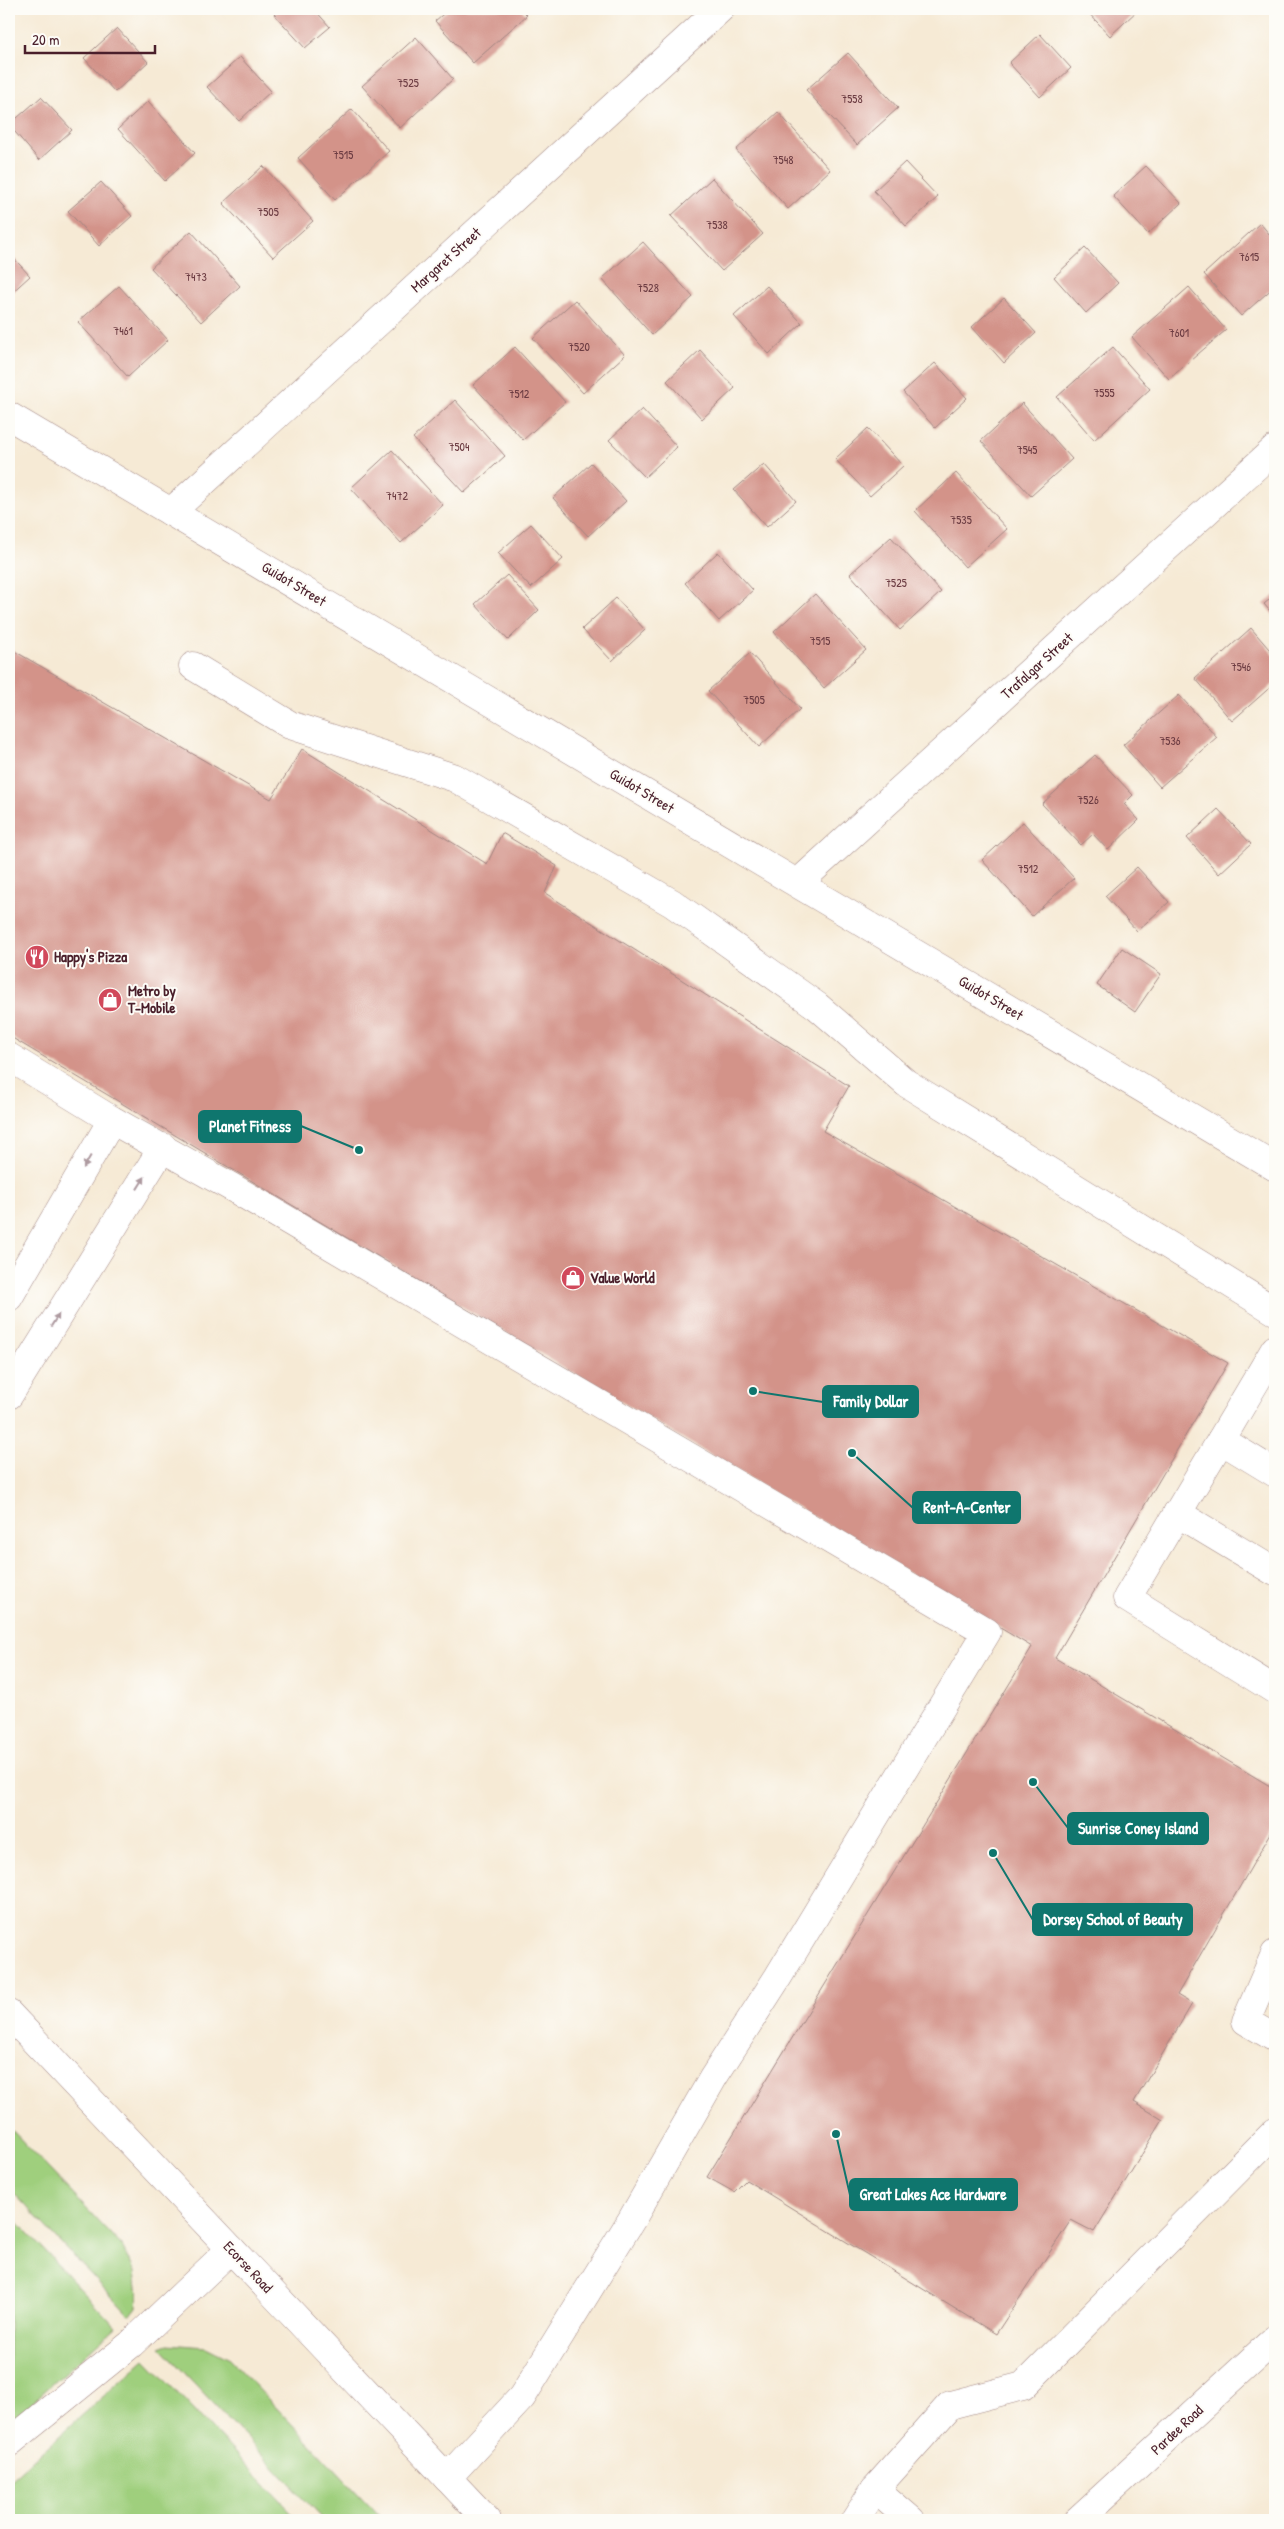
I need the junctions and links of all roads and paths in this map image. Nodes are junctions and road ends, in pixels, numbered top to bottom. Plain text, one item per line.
1 (720, 9) edge
2 (9, 416) edge
3 (1275, 449) edge
4 (171, 512) junction
5 (193, 666) dead end
6 (798, 883) junction
7 (9, 1057) edge
8 (112, 1120) junction
9 (163, 1147) junction
10 (1275, 1167) edge
11 (9, 1297) edge
12 (1275, 1311) edge
13 (1275, 1349) edge
14 (9, 1395) edge
15 (1221, 1440) junction
16 (1275, 1473) edge
17 (1177, 1513) junction
18 (1275, 1572) edge
19 (1275, 1690) edge
20 (1275, 1954) edge
21 (9, 2014) edge
22 (1275, 2038) edge
23 (1275, 2132) edge
24 (231, 2249) junction
25 (1275, 2339) edge
26 (9, 2443) edge
27 (447, 2478) junction
28 (875, 2490) junction
29 (1092, 2516) edge
30 (487, 2520) edge
31 (855, 2520) edge
32 (911, 2520) edge

1 - 4 street, Margaret Street
2 - 4 street, Guidot Street
3 - 6 street, Trafalgar Street
4 - 6 street, Guidot Street
5 - 12 street
6 - 10 street, Guidot Street
7 - 8 street
8 - 9 street
8 -> 11 street
14 -> 9 street
9 - 27 street
13 - 15 street
15 - 16 street
15 - 17 street
17 - 18 street
17 - 19 street
20 - 22 street
21 - 24 street, Ecorse Road
23 - 28 street
24 - 26 street
24 - 27 street, Ecorse Road
25 - 29 street, Pardee Road
27 - 30 street, Ecorse Road
28 - 31 street
28 - 32 street

